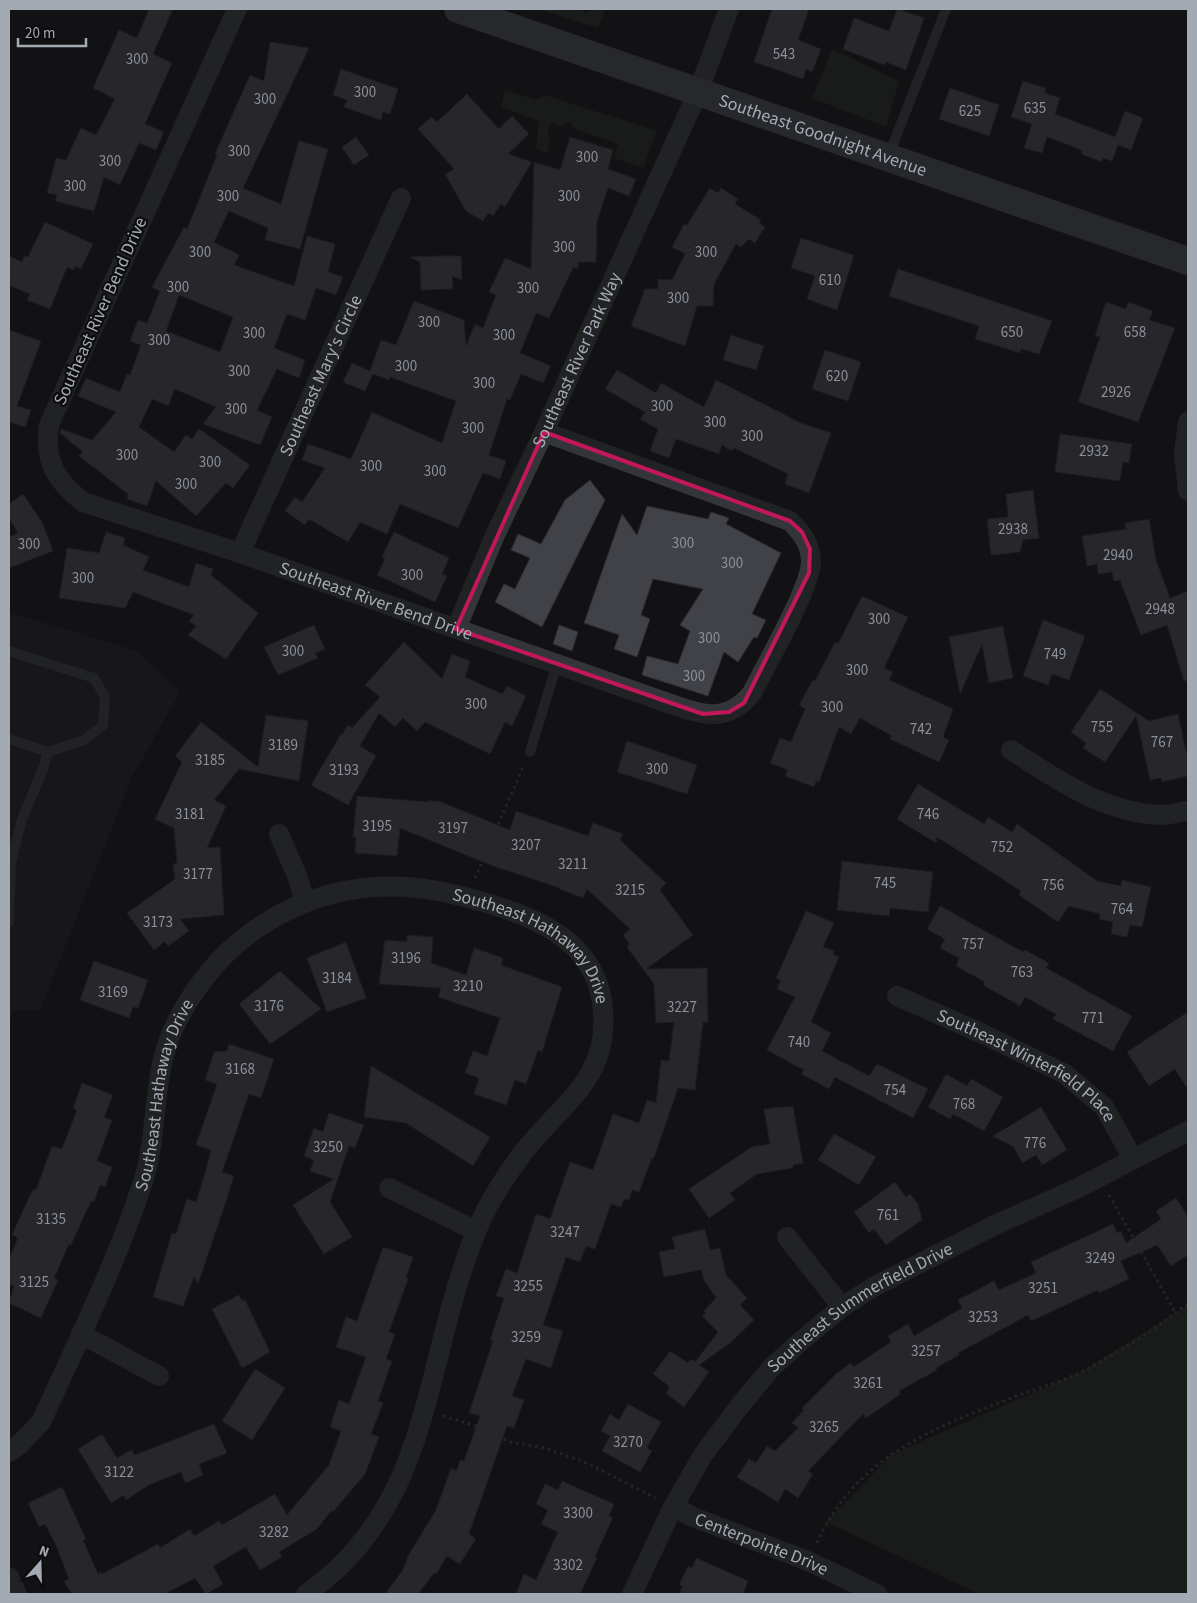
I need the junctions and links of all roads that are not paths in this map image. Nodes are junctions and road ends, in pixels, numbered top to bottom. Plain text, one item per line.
1 (237, 9) edge
2 (458, 9) edge
3 (729, 9) edge
4 (946, 9) edge
5 (487, 14) edge
6 (698, 92) junction
7 (888, 158) junction
8 (401, 198) dead end
9 (1188, 260) edge
10 (1188, 422) edge
11 (544, 432) junction
12 (1188, 490) edge
13 (240, 553) junction
14 (456, 629) junction
15 (9, 651) edge
16 (558, 664) junction
17 (9, 739) edge
18 (1010, 750) dead end
19 (48, 752) junction
20 (530, 752) road end
21 (1188, 811) edge
22 (279, 834) dead end
23 (18, 837) junction
24 (9, 845) edge
25 (305, 902) junction
26 (9, 922) edge
27 (897, 996) dead end
28 (1188, 1130) edge
29 (1133, 1159) junction
30 (389, 1188) dead end
31 (476, 1231) junction
32 (788, 1237) dead end
33 (842, 1307) junction
34 (81, 1334) junction
35 (159, 1376) dead end
36 (9, 1452) edge
37 (673, 1506) junction
38 (9, 1577) edge
39 (17, 1594) edge
40 (306, 1594) edge
41 (632, 1594) edge
42 (877, 1594) edge

1 - 13 street, Southeast River Bend Drive
2 - 5 street, Southeast Goodnight Avenue
3 - 6 street, Southeast River Park Way
4 - 7 lane
5 - 6 street, Southeast Goodnight Avenue
6 - 7 street, Southeast Goodnight Avenue
6 - 11 street, Southeast River Park Way
7 - 9 street, Southeast Goodnight Avenue
8 - 13 street, Southeast Mary's Circle
10 - 12 street
11 - 14 street, Southeast River Park Way
11 - 16 street, Southeast River Bend Drive
13 - 14 street, Southeast River Bend Drive
14 - 16 street, Southeast River Bend Drive
15 - 19 lane
16 - 20 lane
17 - 19 lane
18 - 21 street
19 - 23 lane
22 - 25 street
23 - 24 lane
23 - 26 lane
25 - 31 street, Southeast Hathaway Drive
25 - 34 street, Southeast Hathaway Drive
27 - 29 street, Southeast Winterfield Place
28 - 29 street, Southeast Summerfield Drive
29 - 33 street, Southeast Summerfield Drive
30 - 31 street
31 - 40 street, Southeast Hathaway Drive
32 - 33 street
33 - 37 street, Southeast Summerfield Drive
34 - 35 street
34 - 36 street, Southeast Hathaway Drive
37 - 41 street, Southeast Summerfield Drive
37 - 42 street, Centerpointe Drive
38 - 39 street

